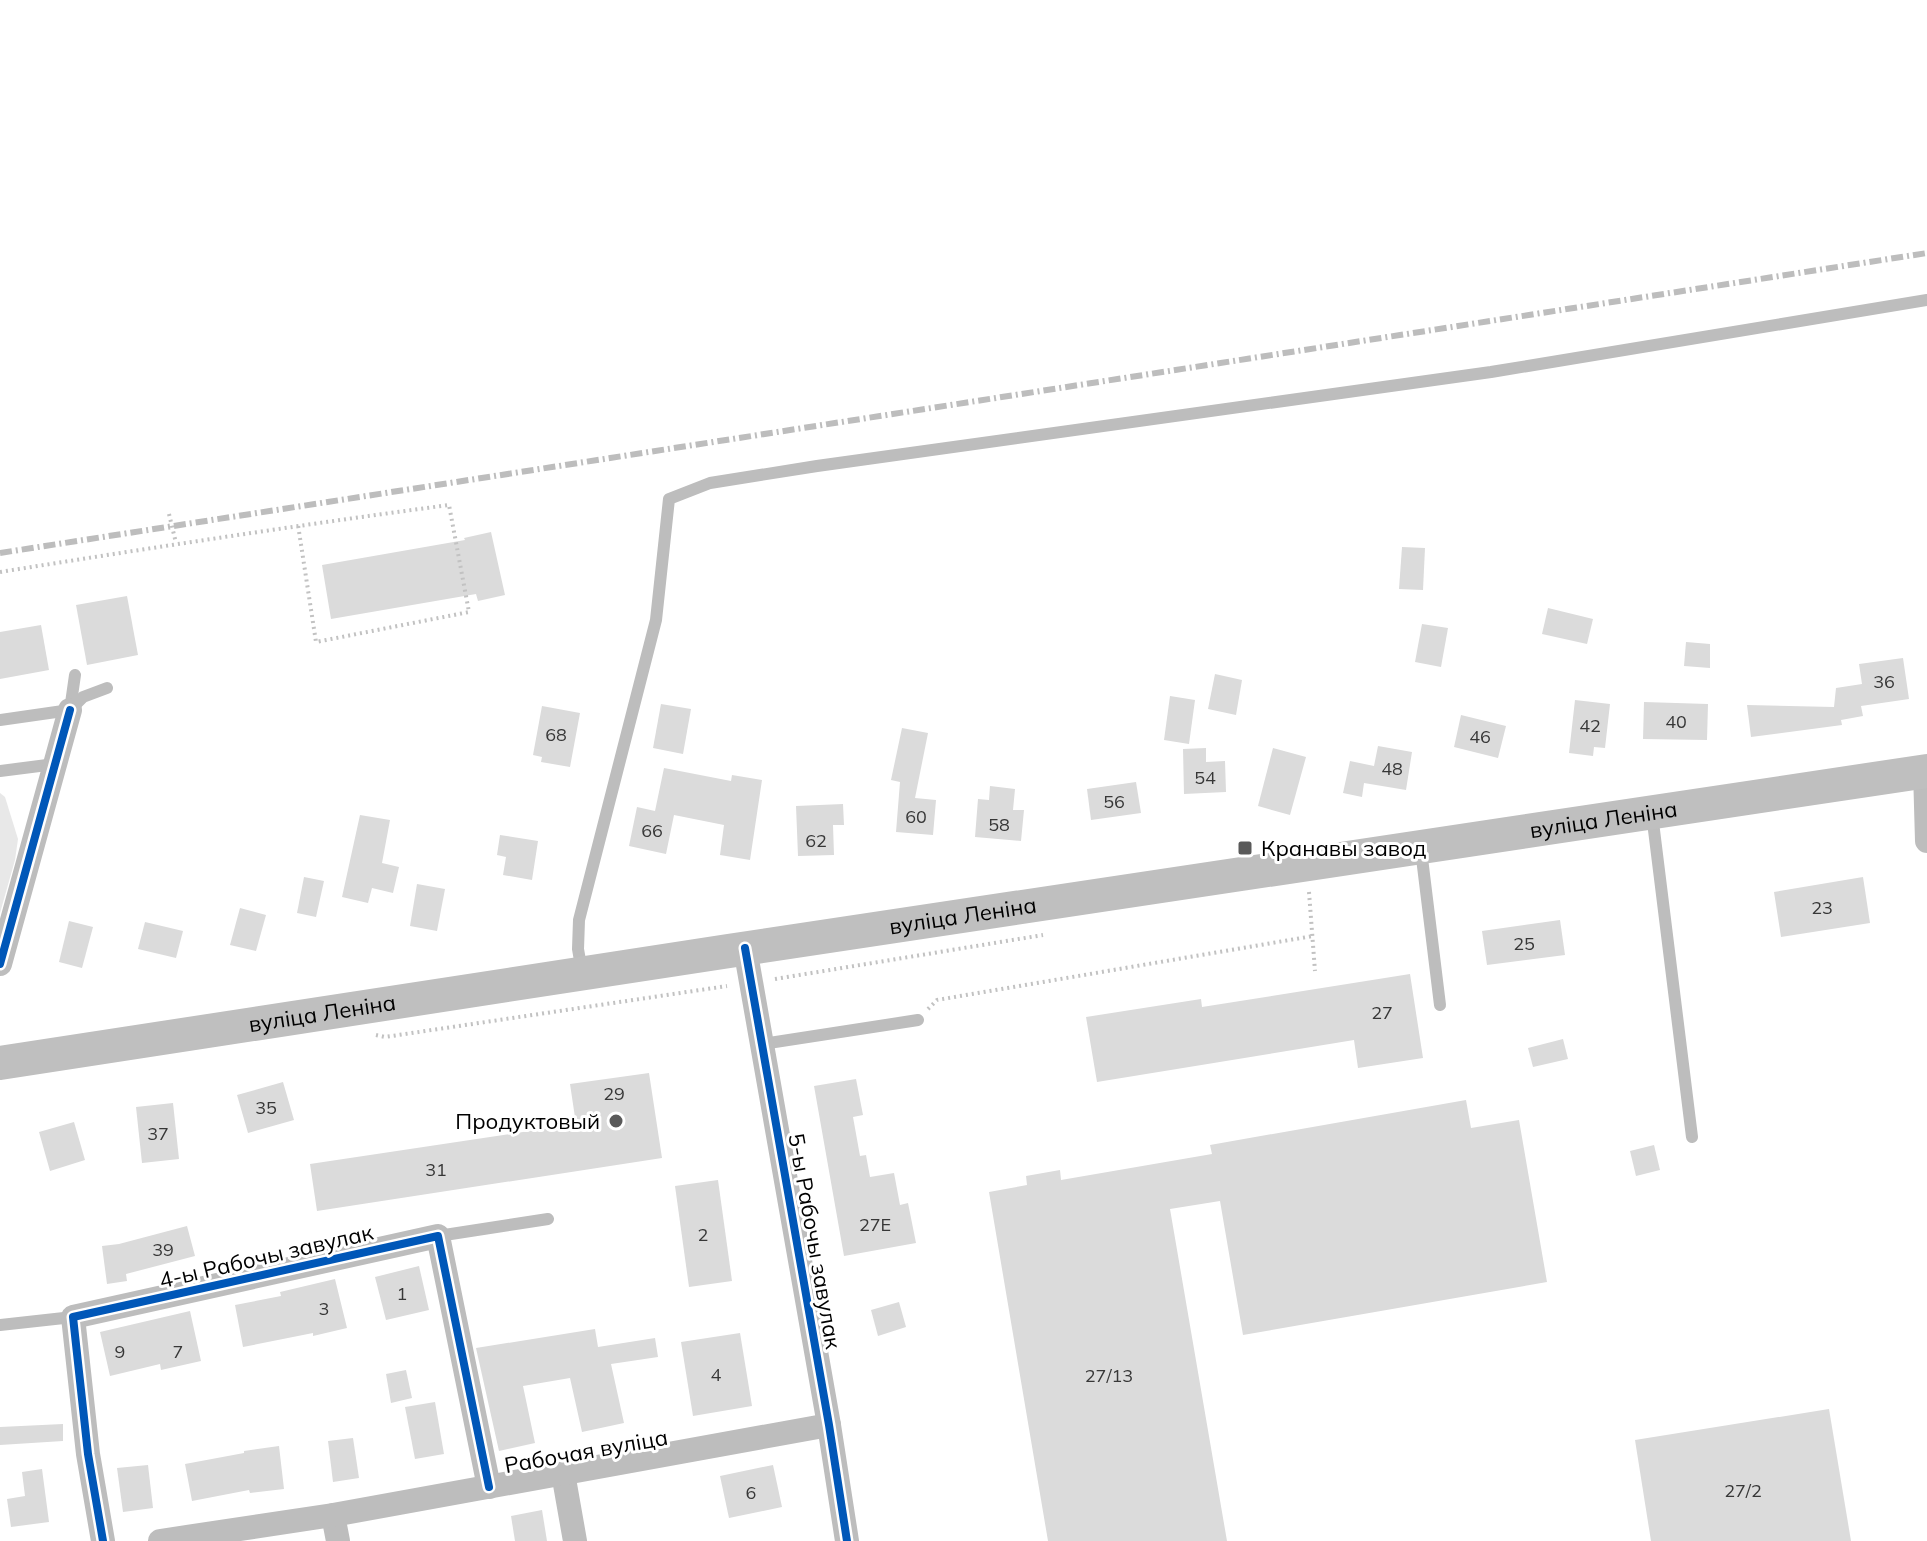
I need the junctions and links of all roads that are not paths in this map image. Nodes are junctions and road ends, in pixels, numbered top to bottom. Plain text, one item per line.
1 (1927, 300) edge
2 (75, 675) dead end
3 (107, 688) dead end
4 (70, 710) junction
5 (0, 720) edge
6 (55, 764) junction
7 (0, 771) edge
8 (1926, 771) edge
9 (1651, 811) junction
10 (1927, 841) edge
11 (1420, 846) junction
12 (745, 948) junction
13 (0, 964) edge
14 (582, 972) junction
15 (1440, 1005) dead end
16 (918, 1020) road end
17 (762, 1044) junction
18 (0, 1063) edge
19 (1692, 1137) dead end
20 (548, 1219) dead end
21 (438, 1236) junction
22 (73, 1317) junction
23 (0, 1325) edge
24 (829, 1425) junction
25 (563, 1473) junction
26 (489, 1487) junction
27 (333, 1515) junction
28 (103, 1541) edge
29 (160, 1541) edge
30 (338, 1541) edge
31 (575, 1541) edge
32 (847, 1541) edge

1 - 14 lane
2 - 4 lane
3 - 4 lane
4 - 5 lane
4 - 6 street
6 - 7 lane
6 - 13 street
8 - 9 main road, вуліца Леніна
8 - 10 street
9 - 11 main road, вуліца Леніна
9 - 19 lane
11 - 12 main road, вуліца Леніна
11 - 15 lane
12 - 14 main road, вуліца Леніна
12 - 17 street, 5-ы Рабочы завулак
14 - 18 main road, вуліца Леніна
16 - 17 lane
17 - 24 street, 5-ы Рабочы завулак
20 - 21 lane
21 - 22 street, 4-ы Рабочы завулак
21 - 26 street
22 - 23 lane
22 - 28 street
24 - 25 street, Рабочая вуліца
24 - 32 street, 5-ы Рабочы завулак
25 - 26 street, Рабочая вуліца
25 - 31 street
26 - 27 street, Рабочая вуліца
27 - 29 street, Рабочая вуліца
27 - 30 street

